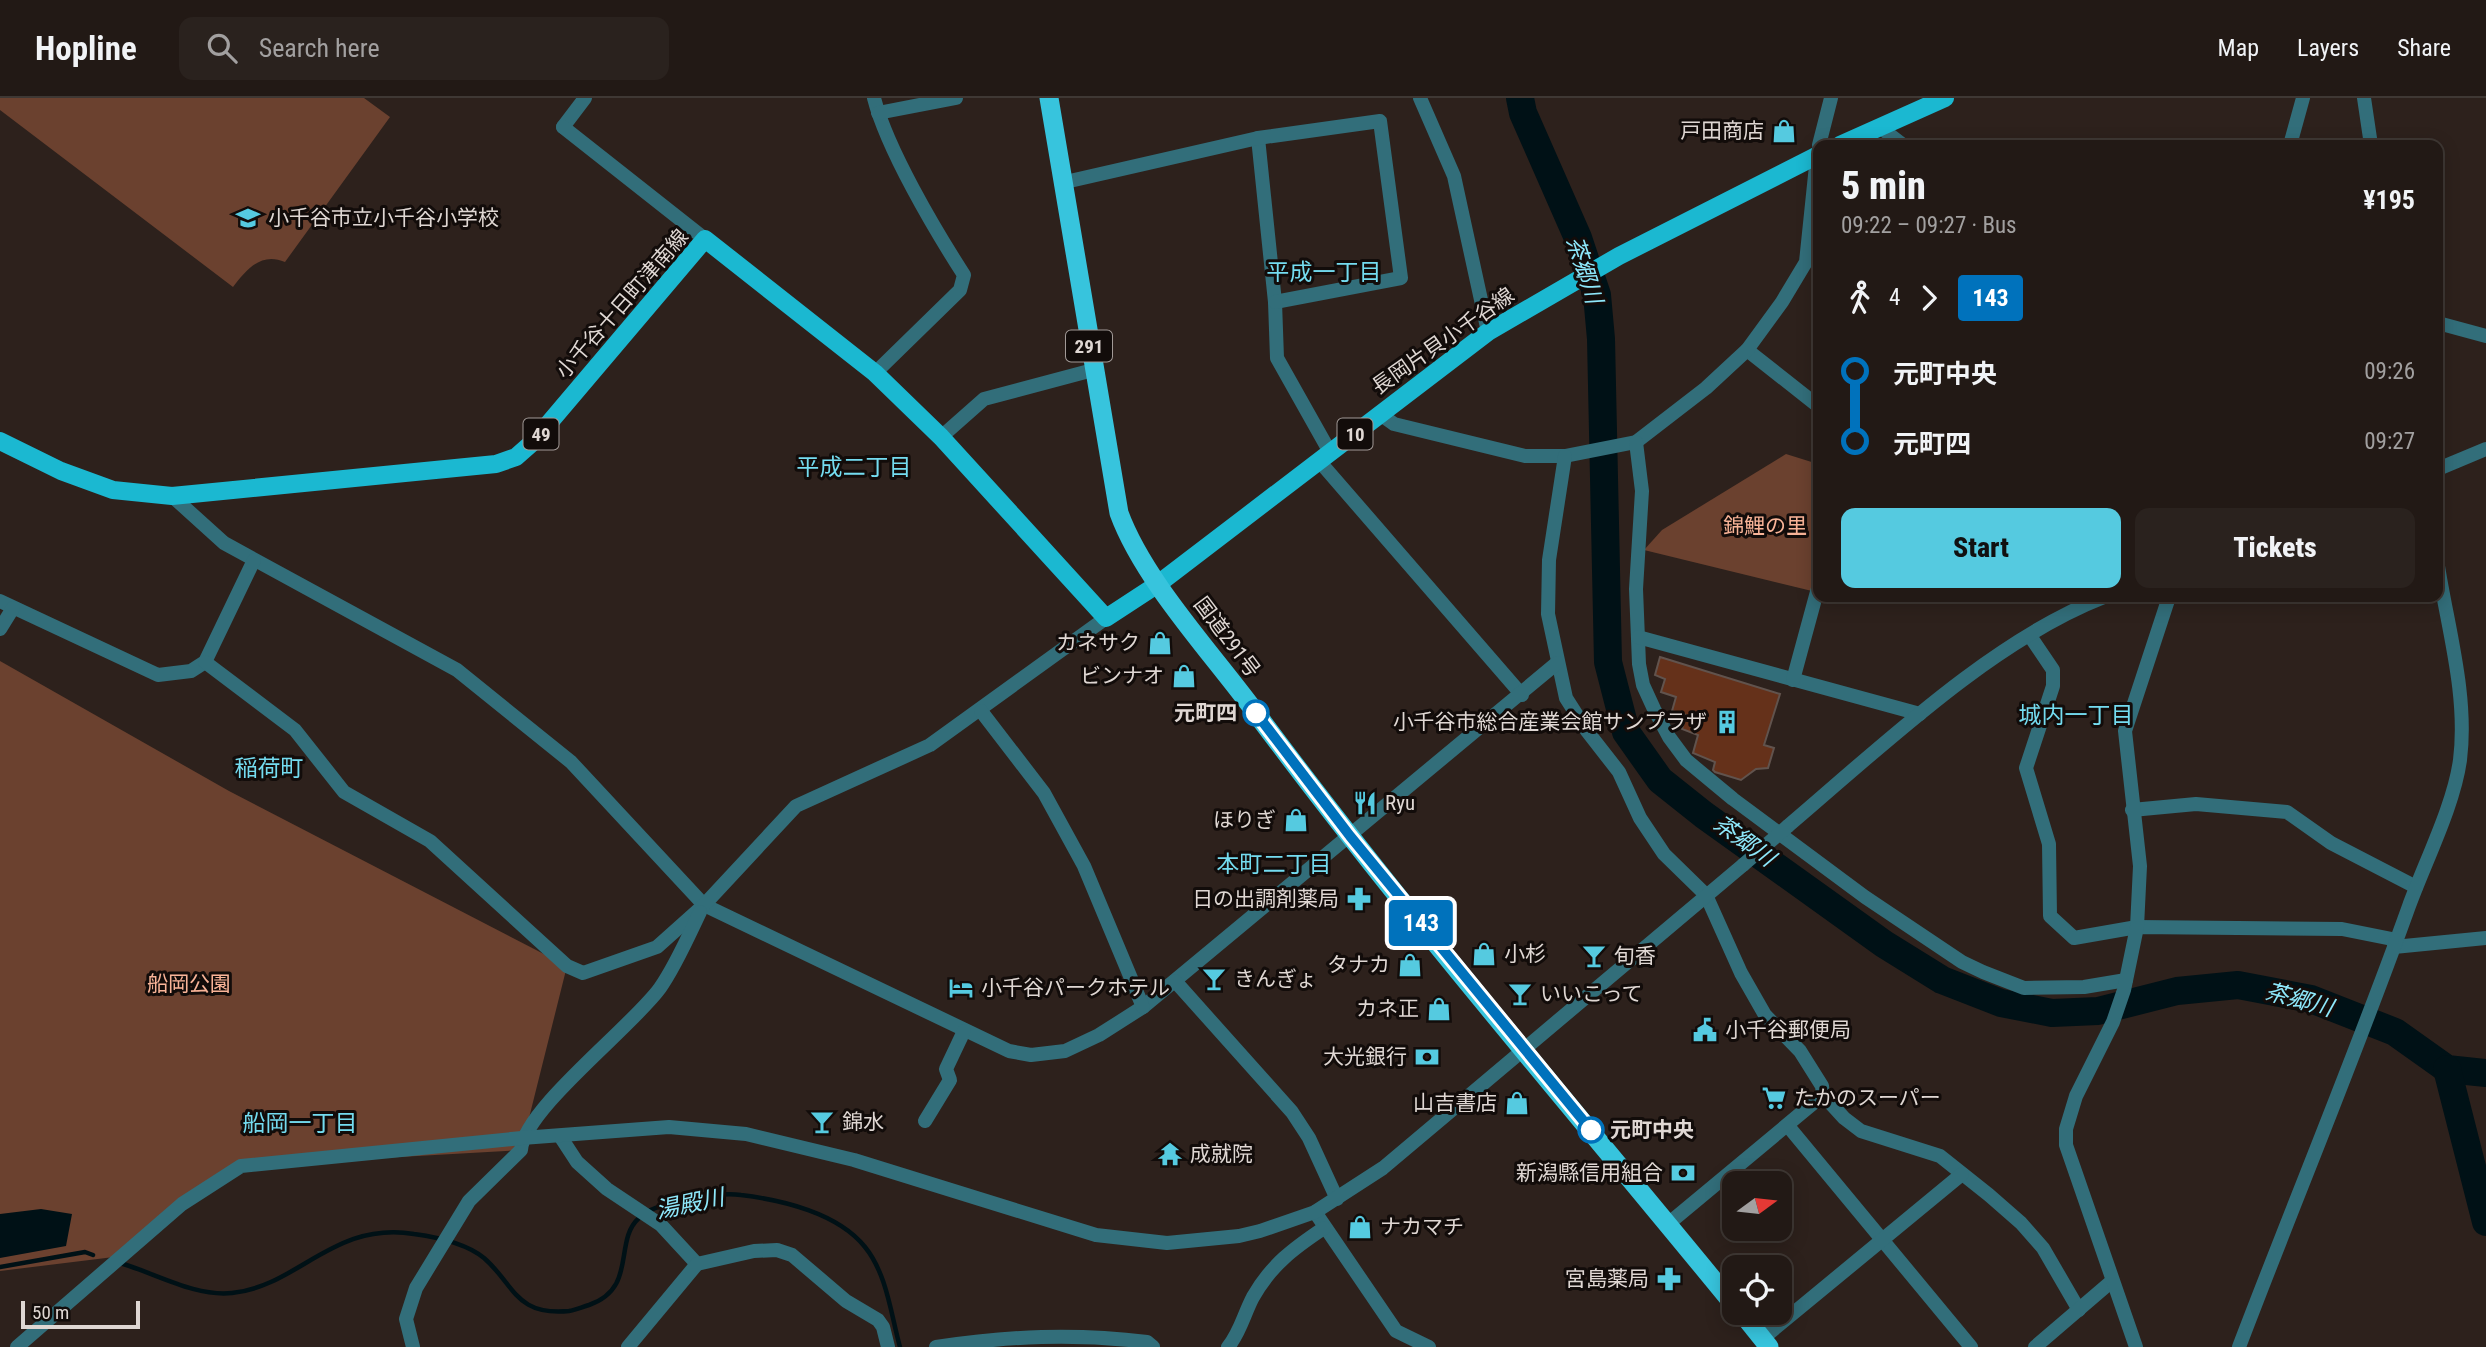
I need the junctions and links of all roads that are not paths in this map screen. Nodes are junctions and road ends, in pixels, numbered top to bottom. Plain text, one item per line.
1 (585, 98) edge
2 (956, 98) edge
3 (1049, 98) edge
4 (1420, 98) edge
5 (1831, 98) edge
6 (1945, 98) edge
7 (2303, 98) edge
8 (2364, 98) edge
9 (876, 105) edge
10 (1881, 128) junction
11 (1258, 138) junction
12 (1821, 140) edge
13 (1852, 140) edge
14 (1897, 140) edge
15 (2291, 140) edge
16 (2370, 140) edge
17 (1813, 154) edge
18 (1061, 183) junction
19 (1813, 197) edge
20 (705, 239) junction
21 (1275, 302) junction
22 (2443, 324) edge
23 (1488, 332) junction
24 (2486, 336) edge
25 (1747, 350) junction
26 (1093, 370) junction
27 (875, 373) junction
28 (1813, 402) edge
29 (1380, 414) junction
30 (941, 437) junction
31 (0, 441) edge
32 (1633, 443) junction
33 (2486, 449) edge
34 (1565, 456) junction
35 (1325, 458) junction
36 (2443, 467) edge
37 (172, 496) junction
38 (254, 560) junction
39 (1158, 584) junction
40 (2443, 596) edge
41 (1814, 602) edge
42 (2082, 602) edge
43 (2167, 602) edge
44 (7, 604) edge
45 (1106, 618) junction
46 (0, 629) edge
47 (2030, 636) junction
48 (1638, 637) junction
49 (205, 662) junction
50 (1557, 663) junction
51 (1793, 680) junction
52 (1522, 695) junction
53 (981, 711) junction
54 (1920, 714) junction
55 (2132, 810) junction
56 (1350, 836) junction
57 (2416, 887) junction
58 (1706, 895) junction
59 (704, 905) junction
60 (2137, 927) junction
61 (2486, 939) edge
62 (2396, 944) junction
63 (1175, 981) junction
64 (2125, 985) junction
65 (1143, 1007) junction
66 (964, 1031) junction
67 (1523, 1048) junction
68 (1823, 1096) junction
69 (925, 1121) dead end
70 (1788, 1126) junction
71 (559, 1136) junction
72 (522, 1138) junction
73 (1962, 1174) junction
74 (1337, 1199) junction
75 (1315, 1212) junction
76 (1668, 1224) junction
77 (1324, 1228) junction
78 (1881, 1239) junction
79 (697, 1264) junction
80 (2112, 1281) junction
81 (1722, 1290) edge
82 (2079, 1310) junction
83 (1751, 1325) edge
84 (1766, 1343) edge
85 (16, 1347) edge
86 (413, 1347) edge
87 (628, 1347) edge
88 (888, 1347) edge
89 (936, 1347) edge
90 (1153, 1347) edge
91 (1228, 1347) edge
92 (1429, 1347) edge
93 (1971, 1347) edge
94 (2035, 1347) edge
95 (2136, 1347) edge
96 (2239, 1347) edge

1 - 20 street
2 - 9 street
3 - 18 highway, 国道291号 / 291
4 - 23 street
5 - 12 street
6 - 10 main road
7 - 15 street
8 - 16 street
9 - 27 street
10 - 13 main road
10 - 14 street
11 - 18 street
11 - 21 street
11 - 21 street
17 - 23 main road, 長岡片貝小千谷線 / 10
18 - 26 highway, 国道291号 / 291
19 - 25 street
20 - 27 main road, 小千谷十日町津南線
20 - 37 main road, 小千谷十日町津南線 / 49
21 - 35 street
22 - 24 street
23 - 29 main road, 長岡片貝小千谷線 / 10
25 - 28 street
25 - 32 street
26 - 30 street
26 - 39 highway, 国道291号 / 291
27 - 30 main road, 小千谷十日町津南線
29 - 34 street
29 - 35 main road, 長岡片貝小千谷線 / 10
30 - 45 main road, 小千谷十日町津南線
31 - 37 main road, 小千谷十日町津南線 / 49
32 - 34 street
32 - 48 street
33 - 36 street
34 - 50 street
35 - 39 main road, 長岡片貝小千谷線 / 10
35 - 52 street
37 - 38 street
38 - 49 street
38 - 59 street
39 - 45 main road
39 - 56 highway, 国道291号 / 291
40 - 57 street
41 - 51 street
42 - 47 street
43 - 55 street
44 - 46 street
44 - 49 street
45 - 53 street
47 - 54 street
47 - 60 street
48 - 51 street
48 - 64 street
49 - 59 street
50 - 52 street
50 - 58 street
51 - 54 street
52 - 56 street
53 - 59 street
53 - 65 street
54 - 58 street, bridge
55 - 57 street
55 - 60 street
56 - 63 street
56 - 67 highway, 国道291号 / 291
57 - 62 street
58 - 67 street
58 - 68 street
59 - 66 street
59 - 72 street
60 - 62 street
60 - 64 street
61 - 62 street
62 - 96 street
63 - 65 street
63 - 74 street
64 - 80 street
65 - 66 street
66 - 69 street
67 - 74 street
67 - 76 highway, 国道291号 / 291
68 - 70 street
68 - 73 street
70 - 76 street
70 - 78 street
71 - 72 street
71 - 75 street
71 - 79 street
72 - 85 street
72 - 86 street
73 - 78 street
73 - 82 street
74 - 75 street
75 - 77 street
76 - 81 highway, 国道291号 / 291
77 - 91 street
77 - 92 street
78 - 84 street
78 - 93 street
79 - 87 street
79 - 88 street
80 - 82 street
80 - 95 street
82 - 94 street
83 - 84 highway
89 - 90 street

